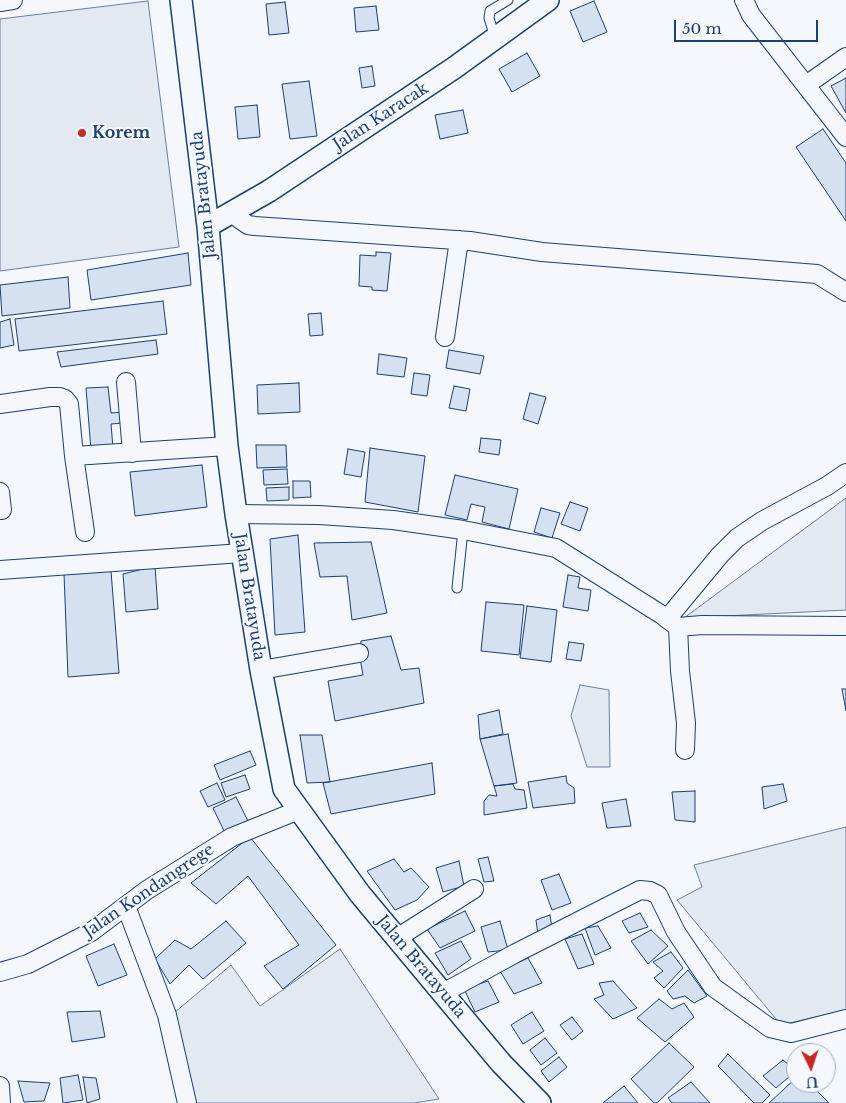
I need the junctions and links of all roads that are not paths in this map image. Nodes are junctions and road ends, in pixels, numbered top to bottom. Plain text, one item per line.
1 (13, 0) edge
2 (181, 0) edge
3 (508, 0) edge
4 (548, 0) edge
5 (744, 0) edge
6 (0, 2) edge
7 (495, 38) junction
8 (846, 57) edge
9 (806, 85) junction
10 (846, 137) edge
11 (230, 213) junction
12 (208, 226) junction
13 (459, 240) junction
14 (846, 292) edge
15 (445, 337) dead end
16 (126, 382) dead end
17 (0, 404) edge
18 (227, 446) junction
19 (132, 452) junction
20 (74, 456) junction
21 (846, 472) edge
22 (0, 492) edge
23 (2, 510) dead end
24 (236, 514) junction
25 (463, 530) junction
26 (85, 532) dead end
27 (242, 553) junction
28 (0, 570) edge
29 (457, 588) dead end
30 (672, 623) junction
31 (846, 626) edge
32 (359, 653) dead end
33 (260, 670) junction
34 (686, 750) dead end
35 (299, 810) junction
36 (474, 889) dead end
37 (126, 906) junction
38 (397, 938) junction
39 (0, 972) edge
40 (443, 993) junction
41 (846, 1019) edge
42 (0, 1086) edge
43 (1, 1103) edge
44 (187, 1103) edge
45 (540, 1103) edge

1 - 6 street
2 - 12 street, Jalan Bratayuda
3 - 7 lane
4 - 7 street, Jalan Karacak
5 - 9 street
7 - 11 street, Jalan Karacak
8 - 9 street
9 - 10 street
11 - 12 street, Jalan Karacak
11 - 13 street
12 - 18 street, Jalan Bratayuda
13 - 14 street
13 - 15 street
16 - 19 street
17 - 20 street
18 - 19 street
18 - 24 street, Jalan Bratayuda
19 - 20 street
20 - 26 street
21 - 30 street
22 - 23 street
24 - 25 street
24 - 27 street, Jalan Bratayuda
25 - 29 lane
25 - 30 street
27 - 28 street
27 - 33 street, Jalan Bratayuda
30 - 31 street
30 - 34 street
32 - 33 street
33 - 35 street, Jalan Bratayuda
35 - 37 street, Jalan Kondangrege
35 - 38 street, Jalan Bratayuda
36 - 38 street
37 - 39 street, Jalan Kondangrege
37 - 44 street
38 - 40 street, Jalan Bratayuda
40 - 41 street
40 - 45 street, Jalan Bratayuda
42 - 43 street

